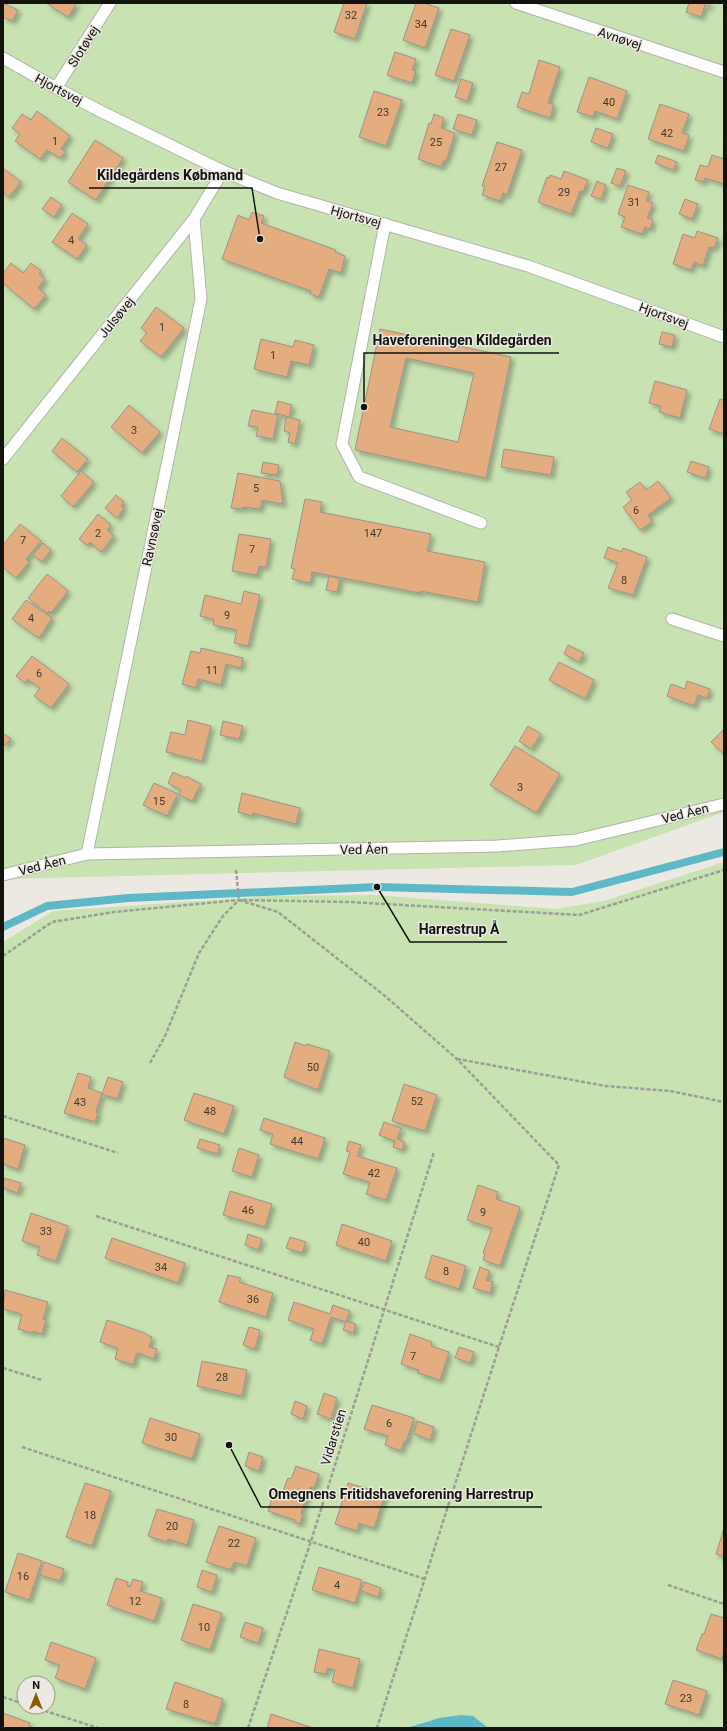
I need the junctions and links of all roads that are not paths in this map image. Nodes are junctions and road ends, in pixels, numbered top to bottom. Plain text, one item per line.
1 (110, 3) edge
2 (516, 3) edge
3 (3, 58) edge
4 (724, 72) edge
5 (56, 88) junction
6 (223, 171) junction
7 (194, 219) junction
8 (385, 224) junction
9 (724, 337) edge
10 (3, 460) edge
11 (481, 523) dead end
12 (672, 619) dead end
13 (724, 636) edge
14 (724, 804) edge
15 (87, 854) junction
16 (3, 875) edge

1 - 5 lane, Slotøvej
2 - 4 lane, Avnøvej
3 - 5 lane, Hjortsvej
5 - 6 lane, Hjortsvej
6 - 7 lane, Julsøvej
6 - 8 lane, Hjortsvej
7 - 10 lane, Julsøvej
7 - 15 lane, Ravnsøvej
8 - 9 lane, Hjortsvej
8 - 11 lane
12 - 13 lane
14 - 15 lane, Ved Åen
15 - 16 lane, Ved Åen

